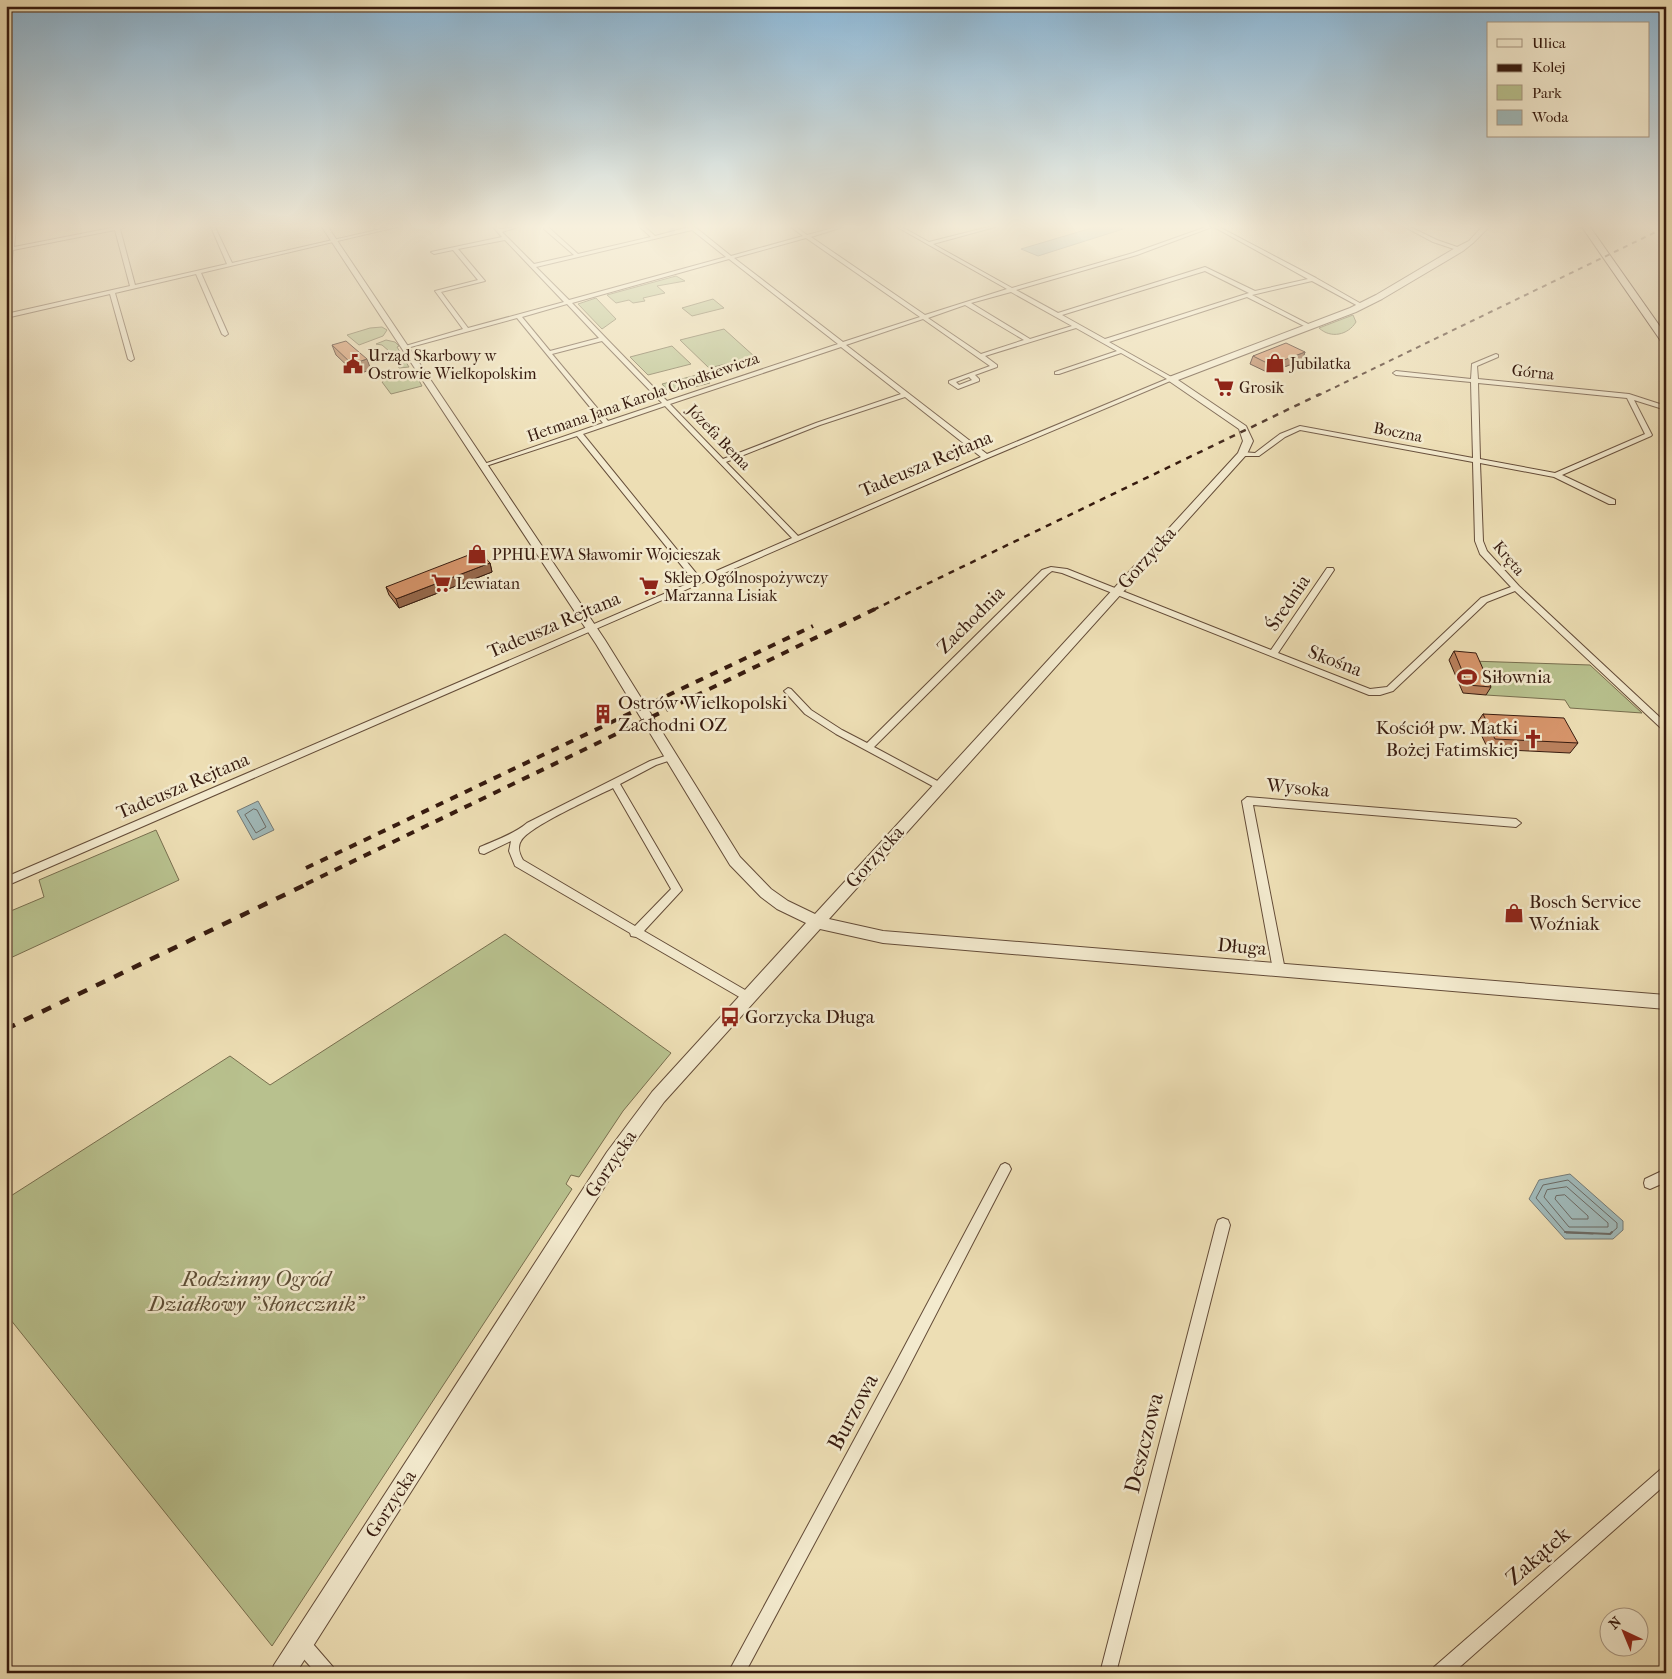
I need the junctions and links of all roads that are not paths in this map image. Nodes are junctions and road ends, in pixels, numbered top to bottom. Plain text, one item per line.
1 (51, 305) edge
2 (116, 305) edge
3 (213, 305) edge
4 (377, 305) edge
5 (448, 305) edge
6 (556, 305) edge
7 (571, 305) edge
8 (792, 305) edge
9 (905, 305) edge
10 (959, 305) edge
11 (970, 305) edge
12 (1040, 305) edge
13 (1088, 305) edge
14 (1215, 305) edge
15 (1268, 305) edge
16 (1643, 305) edge
17 (1362, 306) edge
18 (1057, 315) junction
19 (6, 316) edge
20 (518, 316) junction
21 (923, 318) junction
22 (1077, 326) junction
23 (1310, 326) junction
24 (466, 330) junction
25 (1662, 331) edge
26 (225, 334) dead end
27 (604, 339) junction
28 (1029, 341) junction
29 (1104, 341) junction
30 (1666, 342) edge
31 (843, 345) junction
32 (405, 347) junction
33 (1122, 351) junction
34 (547, 353) junction
35 (980, 356) junction
36 (1496, 356) dead end
37 (131, 359) dead end
38 (1057, 373) dead end
39 (1396, 373) dead end
40 (970, 375) dead end
41 (1172, 379) junction
42 (1475, 380) junction
43 (907, 394) junction
44 (1629, 396) junction
45 (668, 404) junction
46 (1666, 408) edge
47 (606, 424) junction
48 (579, 434) junction
49 (1242, 454) junction
50 (986, 457) junction
51 (723, 461) junction
52 (1478, 461) junction
53 (484, 465) junction
54 (1556, 475) junction
55 (1612, 502) dead end
56 (797, 539) junction
57 (1330, 570) dead end
58 (699, 582) junction
59 (1516, 588) junction
60 (1117, 591) junction
61 (591, 628) junction
62 (1273, 654) junction
63 (788, 691) dead end
64 (1666, 728) edge
65 (868, 747) junction
66 (671, 757) junction
67 (615, 783) junction
68 (940, 786) junction
69 (1516, 823) dead end
70 (520, 834) junction
71 (484, 850) dead end
72 (6, 882) edge
73 (816, 922) junction
74 (635, 933) junction
75 (1279, 970) junction
76 (748, 997) junction
77 (1666, 1002) edge
78 (1005, 1169) dead end
79 (1666, 1175) edge
80 (1650, 1183) dead end
81 (1223, 1225) dead end
82 (1666, 1474) edge
83 (301, 1643) junction
84 (282, 1673) edge
85 (327, 1673) edge
86 (736, 1673) edge
87 (1108, 1673) edge
88 (1440, 1673) edge

1 - 19 street
2 - 37 street
3 - 26 street
4 - 32 street, Długa
5 - 24 street
6 - 20 street
7 - 27 street, Józefa Bema
8 - 31 street
9 - 21 street
10 - 21 street, Hetmana Jana Karola Chodkiewicza
11 - 28 street
12 - 18 street
13 - 18 street
14 - 29 street
15 - 23 street
16 - 25 main road
17 - 23 street
18 - 22 street
20 - 24 street
20 - 34 street
21 - 31 street, Hetmana Jana Karola Chodkiewicza
21 - 35 street
22 - 28 street
22 - 29 street
23 - 41 street
24 - 32 street
25 - 30 main road
27 - 34 street
27 - 45 street, Józefa Bema
28 - 35 street
29 - 33 street
31 - 43 street
31 - 45 street, Hetmana Jana Karola Chodkiewicza
32 - 53 street, Długa
33 - 38 street
33 - 41 street
34 - 47 street
35 - 40 street
36 - 42 street, Kręta
39 - 42 street, Górna
41 - 49 street
41 - 50 street, Tadeusza Rejtana
42 - 44 street, Górna
42 - 52 street, Kręta
43 - 50 street
43 - 51 street
44 - 46 street, Górna
44 - 54 street
45 - 47 street, Hetmana Jana Karola Chodkiewicza
45 - 51 street, Józefa Bema
47 - 48 street, Hetmana Jana Karola Chodkiewicza
48 - 53 street, Hetmana Jana Karola Chodkiewicza
48 - 58 street
49 - 52 street, Boczna
49 - 60 street, Gorzycka
50 - 56 street, Tadeusza Rejtana
51 - 56 street, Józefa Bema
52 - 54 street, Boczna
52 - 59 street, Kręta
53 - 61 street, Długa
54 - 55 street, Boczna
56 - 58 street, Tadeusza Rejtana
57 - 62 street, Średnia
58 - 61 street, Tadeusza Rejtana
59 - 62 street, Skośna
59 - 64 street, Kręta
60 - 62 street, Skośna
60 - 65 street, Zachodnia
60 - 68 street, Gorzycka
61 - 66 street, Długa
61 - 72 street, Tadeusza Rejtana
63 - 65 street
65 - 68 street
66 - 67 street
66 - 73 street, Długa
67 - 70 street
67 - 74 street
68 - 73 street, Gorzycka
69 - 75 street, Wysoka
70 - 71 street
70 - 74 street
73 - 75 street, Długa
73 - 76 street, Gorzycka
74 - 76 street
75 - 77 street, Długa
76 - 83 street, Gorzycka
78 - 86 street, Burzowa
79 - 80 street
81 - 87 street, Deszczowa
82 - 88 street, Zakątek
83 - 84 street, Gorzycka
83 - 85 street

